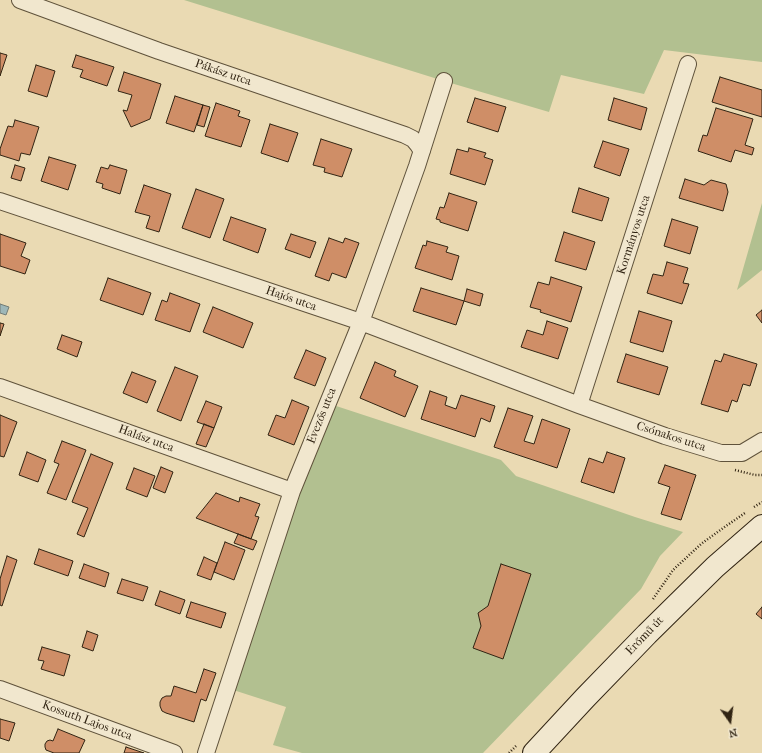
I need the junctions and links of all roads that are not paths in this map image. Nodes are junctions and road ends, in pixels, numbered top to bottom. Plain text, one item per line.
1 (20, 0) edge
2 (688, 64) dead end
3 (444, 81) dead end
4 (422, 151) junction
5 (0, 201) edge
6 (361, 322) junction
7 (0, 387) edge
8 (579, 405) junction
9 (762, 441) edge
10 (292, 491) junction
11 (762, 526) edge
12 (0, 689) edge
13 (174, 753) edge
14 (206, 753) edge
15 (534, 753) edge

1 - 4 street, Pákász utca
2 - 8 street, Kormányos utca
3 - 4 street, Evezős utca
4 - 6 street, Evezős utca
5 - 6 street, Hajós utca
6 - 8 street, Hajós utca
6 - 10 street, Evezős utca
7 - 10 street, Halász utca
8 - 9 street, Csónakos utca
10 - 14 street, Evezős utca
11 - 15 street, Erőmű út
12 - 13 street, Kossuth Lajos utca

